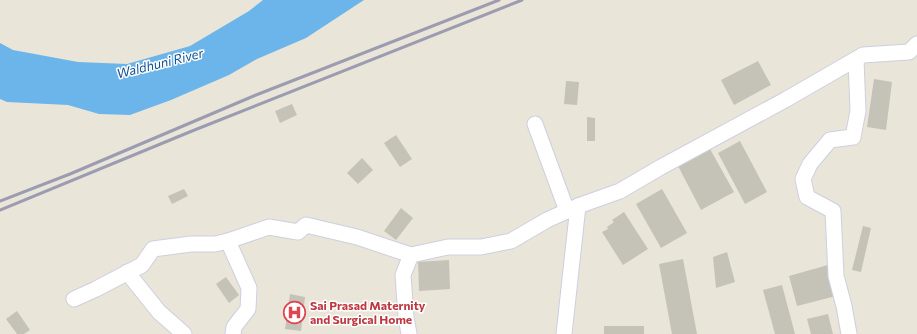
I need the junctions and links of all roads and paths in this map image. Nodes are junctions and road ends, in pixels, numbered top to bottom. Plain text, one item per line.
1 (917, 44) edge
2 (856, 59) junction
3 (535, 124) dead end
4 (572, 208) junction
5 (228, 241) junction
6 (411, 255) junction
7 (127, 272) junction
8 (74, 299) dead end
9 (184, 334) edge
10 (233, 334) edge
11 (409, 334) edge
12 (564, 334) edge
13 (849, 334) edge

1 - 2 street
2 - 4 street
2 - 13 street
3 - 4 street
4 - 6 street
4 - 12 street
5 - 6 street
5 - 7 street
5 - 10 street
6 - 11 street
7 - 8 street
7 - 9 street

